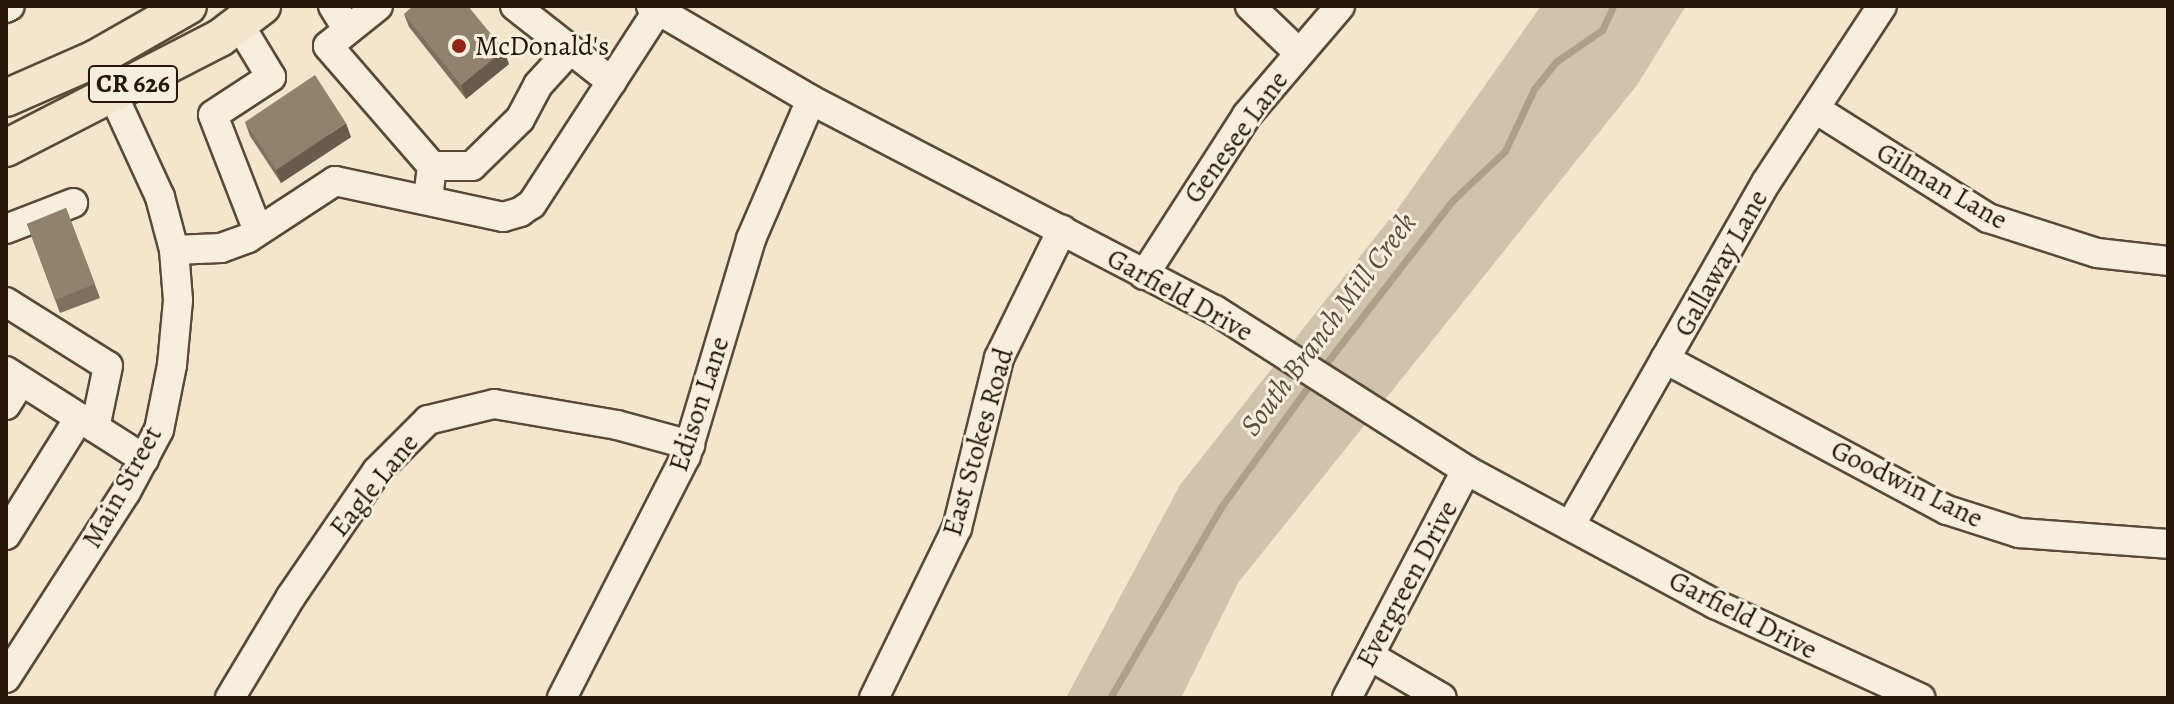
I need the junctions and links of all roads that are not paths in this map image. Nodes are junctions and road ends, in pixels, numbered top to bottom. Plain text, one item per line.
1 (188, 6) edge
2 (378, 6) edge
3 (515, 6) edge
4 (1250, 6) edge
5 (1340, 6) edge
6 (1882, 6) edge
7 (655, 8) edge
8 (250, 15) edge
9 (688, 16) edge
10 (341, 18) edge
11 (564, 46) junction
12 (1298, 52) junction
13 (612, 82) junction
14 (113, 95) junction
15 (6, 98) edge
16 (811, 100) junction
17 (1817, 110) junction
18 (6, 148) edge
19 (432, 166) junction
20 (428, 200) junction
21 (73, 203) dead end
22 (6, 229) edge
23 (1062, 230) junction
24 (258, 231) junction
25 (174, 250) junction
26 (2168, 261) edge
27 (1144, 275) junction
28 (6, 302) edge
29 (1665, 359) junction
30 (14, 376) edge
31 (6, 405) edge
32 (87, 423) junction
33 (690, 445) junction
34 (144, 459) junction
35 (1466, 470) junction
36 (1570, 526) junction
37 (6, 535) edge
38 (2168, 544) edge
39 (1370, 656) junction
40 (6, 678) edge
41 (230, 698) edge
42 (562, 698) edge
43 (874, 698) edge
44 (1347, 698) edge
45 (1442, 698) edge
46 (1920, 698) edge

1 - 15 main road, CR 626
2 - 10 street
3 - 11 street
4 - 12 street
5 - 12 street, Genesee Lane
6 - 17 street, Gallaway Lane
7 - 9 street, Garfield Drive
7 - 13 street
8 - 14 main road, CR 626
8 - 24 street
9 - 16 street, Garfield Drive
10 - 19 street
11 - 13 street
11 - 19 street
12 - 27 street, Genesee Lane
13 - 20 street
14 - 18 main road, CR 626
14 - 25 street, Main Street
16 - 23 street, Garfield Drive
16 - 33 street, Edison Lane
17 - 26 street, Gilman Lane
17 - 29 street, Gallaway Lane
19 - 20 street
20 - 24 street
21 - 22 street
23 - 27 street, Garfield Drive
23 - 43 street, East Stokes Road
24 - 25 street
25 - 34 street, Main Street
27 - 35 street, Garfield Drive
28 - 32 street
29 - 36 street, Gallaway Lane
29 - 38 street, Goodwin Lane
30 - 31 street
30 - 32 street
32 - 34 street
32 - 37 street
33 - 41 street, Eagle Lane
33 - 42 street, Edison Lane
34 - 40 street, Main Street
35 - 36 street, Garfield Drive
35 - 39 street, Evergreen Drive
36 - 46 street, Garfield Drive
39 - 44 street, Evergreen Drive
39 - 45 street

